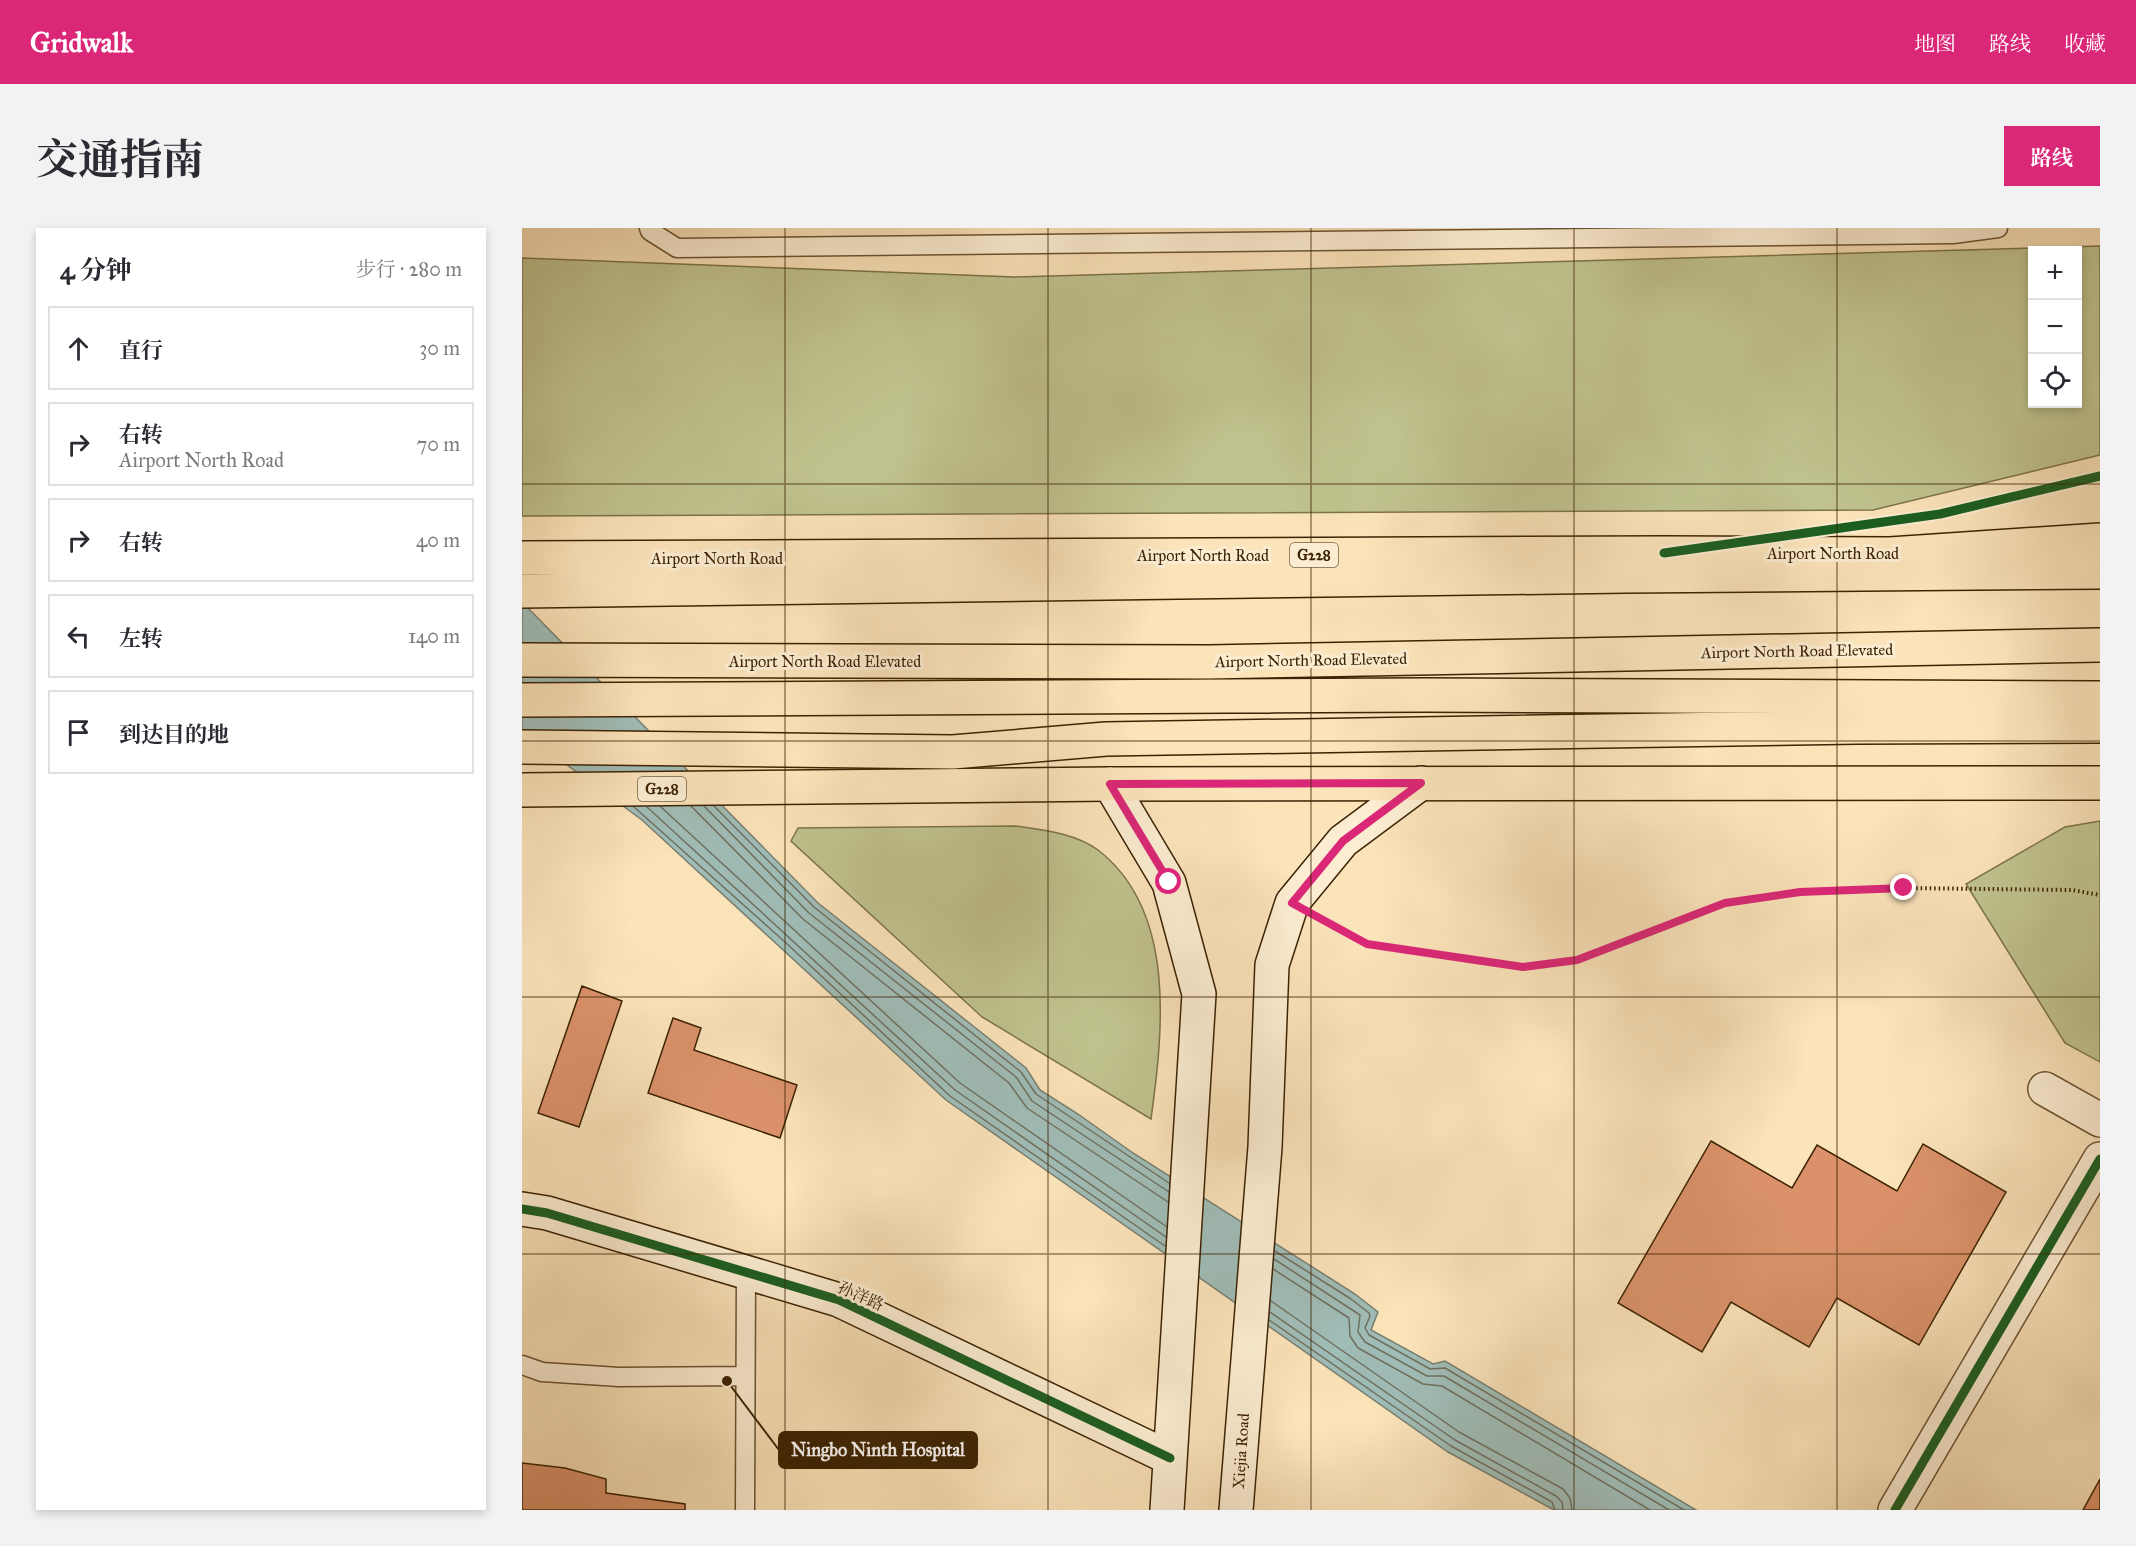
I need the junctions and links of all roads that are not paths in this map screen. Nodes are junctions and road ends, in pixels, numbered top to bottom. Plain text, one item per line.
1 (649, 228) edge
2 (1998, 228) edge
3 (1016, 236) edge
4 (2100, 540) edge
5 (525, 558) edge
6 (2100, 572) edge
7 (522, 591) edge
8 (2100, 645) edge
9 (522, 660) edge
10 (2100, 698) edge
11 (522, 700) edge
12 (2100, 726) edge
13 (522, 747) edge
14 (1421, 783) junction
15 (2100, 783) edge
16 (1110, 784) junction
17 (537, 790) edge
18 (2045, 1089) dead end
19 (2100, 1120) edge
20 (2100, 1159) edge
21 (522, 1209) edge
22 (746, 1273) junction
23 (522, 1365) edge
24 (745, 1376) junction
25 (1170, 1458) junction
26 (1238, 1509) edge
27 (745, 1510) edge
28 (1167, 1510) edge
29 (1895, 1510) edge

1 - 3 lane
2 - 3 lane
4 - 5 main road, Airport North Road / G228
6 - 7 main road
8 - 9 main road, Airport North Road Elevated
10 - 11 main road
12 - 13 main road
14 - 15 main road, G228
14 - 16 main road, G228
14 - 26 main road, Xiejia Road
16 - 17 main road, G228
16 - 25 main road
18 - 19 main road
20 - 29 main road
21 - 22 main road, 孙洋路
22 - 24 lane
22 - 25 main road, 孙洋路
23 - 24 lane
24 - 27 lane
25 - 28 main road

